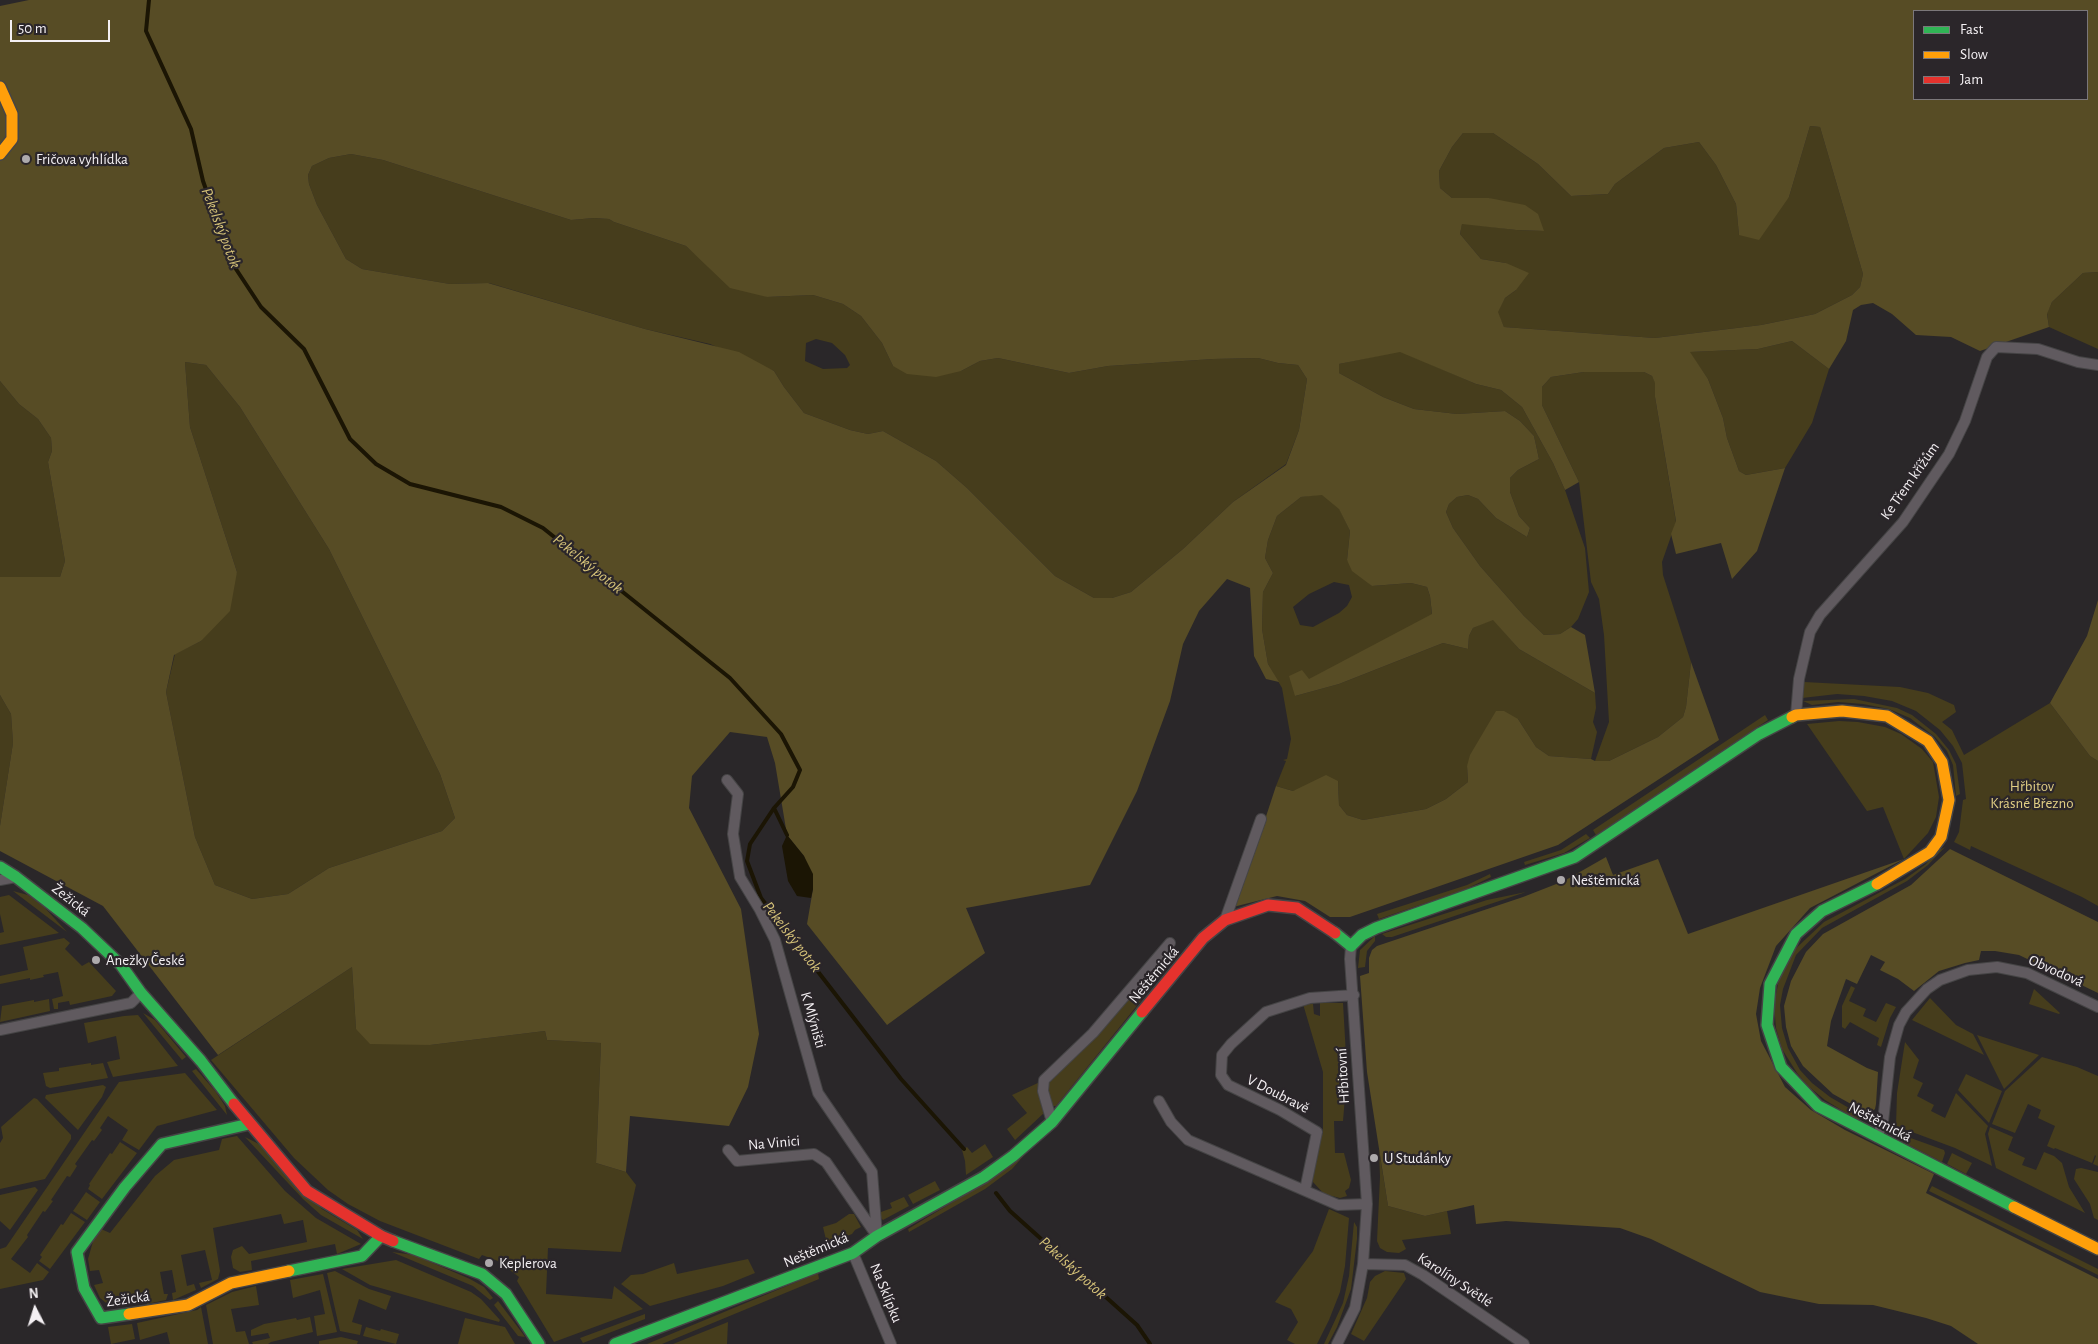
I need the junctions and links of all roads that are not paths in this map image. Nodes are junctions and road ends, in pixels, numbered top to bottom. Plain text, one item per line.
1 (2, 92) edge
2 (0, 154) edge
3 (2098, 365) edge
4 (1796, 715) junction
5 (726, 780) dead end
6 (1261, 819) dead end
7 (0, 867) edge
8 (16, 877) junction
9 (0, 880) edge
10 (1225, 920) junction
11 (1170, 943) dead end
12 (1351, 946) junction
13 (141, 994) junction
14 (1354, 994) junction
15 (2098, 1007) edge
16 (0, 1030) edge
17 (1159, 1101) dead end
18 (1052, 1122) junction
19 (250, 1124) junction
20 (1877, 1137) junction
21 (728, 1150) dead end
22 (1305, 1190) junction
23 (1366, 1204) junction
24 (381, 1236) junction
25 (877, 1236) junction
26 (2098, 1249) edge
27 (854, 1253) junction
28 (1363, 1264) junction
29 (538, 1344) edge
30 (615, 1344) edge
31 (891, 1344) edge
32 (1338, 1344) edge
33 (1524, 1344) edge

1 - 2 street
3 - 4 street, Ke Třem křížům
4 - 12 street, Neštěmická
4 - 20 street, Neštěmická
5 - 25 street, K Mlýništi
6 - 10 street
7 - 8 street, Žežická
8 - 9 street
8 - 13 street, Žežická
10 - 12 street, Neštěmická
10 - 18 street, Neštěmická
11 - 18 street
12 - 14 street, Hřbitovní
13 - 16 street
13 - 19 street, Žežická
14 - 22 street, V Doubravě
14 - 23 street, Hřbitovní
15 - 20 street, Obvodová
17 - 22 street
18 - 25 street, Neštěmická
19 - 24 street, Žežická
19 - 24 street, Žežická
20 - 26 street, Neštěmická
21 - 25 street, Na Vinici
22 - 23 street
23 - 28 street, Hřbitovní
24 - 29 street, Žežická
25 - 27 street, Neštěmická
27 - 30 street, Neštěmická
27 - 31 street, Na Sklípku
28 - 32 street, Hřbitovní
28 - 33 street, Karolíny Světlé

